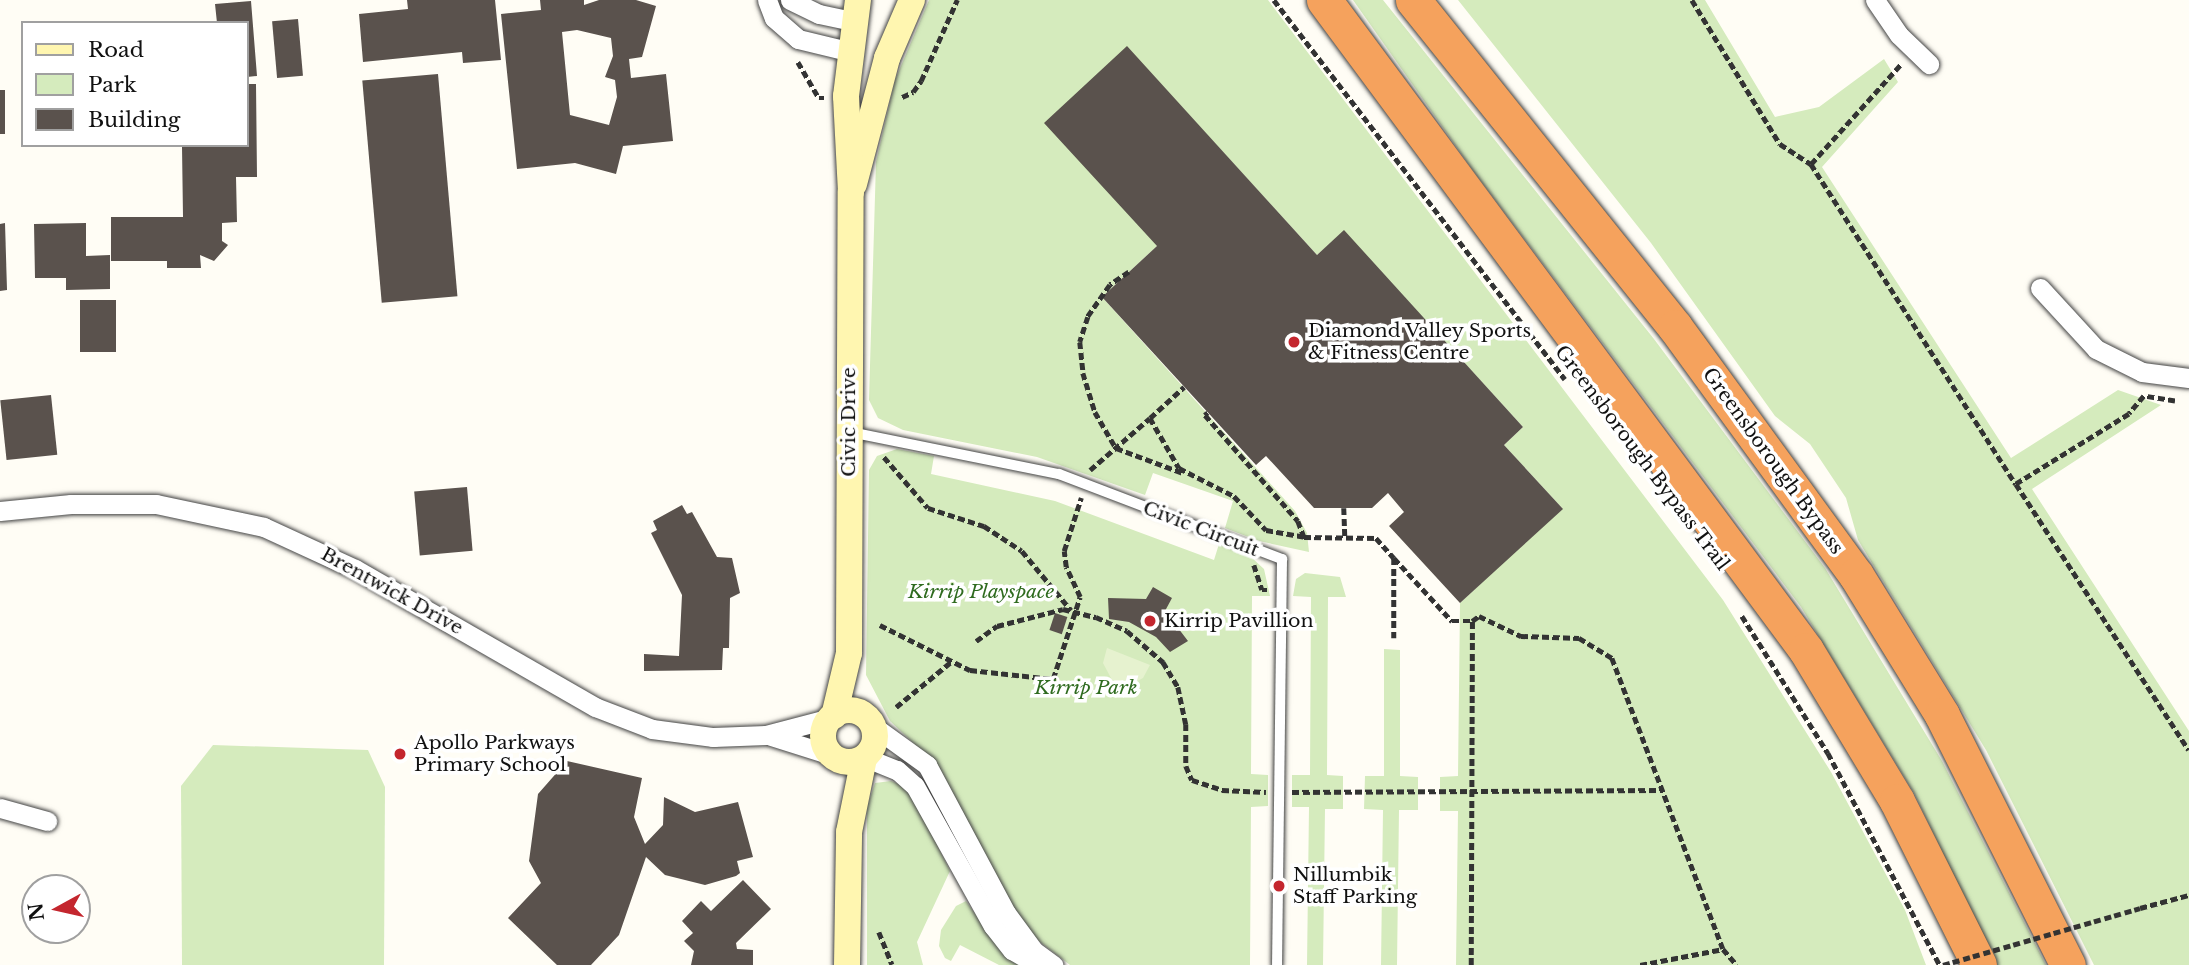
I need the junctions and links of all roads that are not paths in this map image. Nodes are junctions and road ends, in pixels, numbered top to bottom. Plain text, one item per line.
1 (767, 0) edge
2 (790, 0) edge
3 (912, 0) edge
4 (1324, 0) edge
5 (1413, 0) edge
6 (1875, 0) edge
7 (856, 10) edge
8 (898, 31) junction
9 (848, 51) junction
10 (887, 58) junction
11 (1930, 64) dead end
12 (851, 192) junction
13 (2040, 288) dead end
14 (2189, 378) edge
15 (850, 432) junction
16 (0, 511) edge
17 (849, 653) junction
18 (832, 717) junction
19 (873, 725) junction
20 (766, 735) junction
21 (832, 755) junction
22 (864, 757) junction
23 (0, 808) edge
24 (47, 821) dead end
25 (849, 832) junction
26 (847, 965) edge
27 (1038, 965) edge
28 (1053, 965) edge
29 (1277, 965) edge
30 (1979, 965) edge
31 (2068, 965) edge

1 - 9 street
2 - 7 street
3 - 8 street, Civic Drive
4 - 30 highway
5 - 31 highway, Greensborough Bypass
6 - 11 street
7 - 8 street
7 - 9 street, Civic Drive
8 - 10 street, Civic Drive
9 - 10 street
9 - 12 street, Civic Drive
10 - 12 street, Civic Drive
12 - 15 street, Civic Drive
13 - 14 street
15 - 17 street, Civic Drive
15 - 29 lane, Civic Circuit
16 - 20 street, Brentwick Drive
17 - 18 street, Civic Drive
17 - 19 street, Civic Drive
18 - 19 street
18 - 20 street, Brentwick Drive
18 - 21 street
19 - 22 street
19 - 28 street
20 - 21 street, Brentwick Drive
21 - 22 street
21 - 25 street
22 - 25 street
22 - 27 street
23 - 24 street
25 - 26 street

